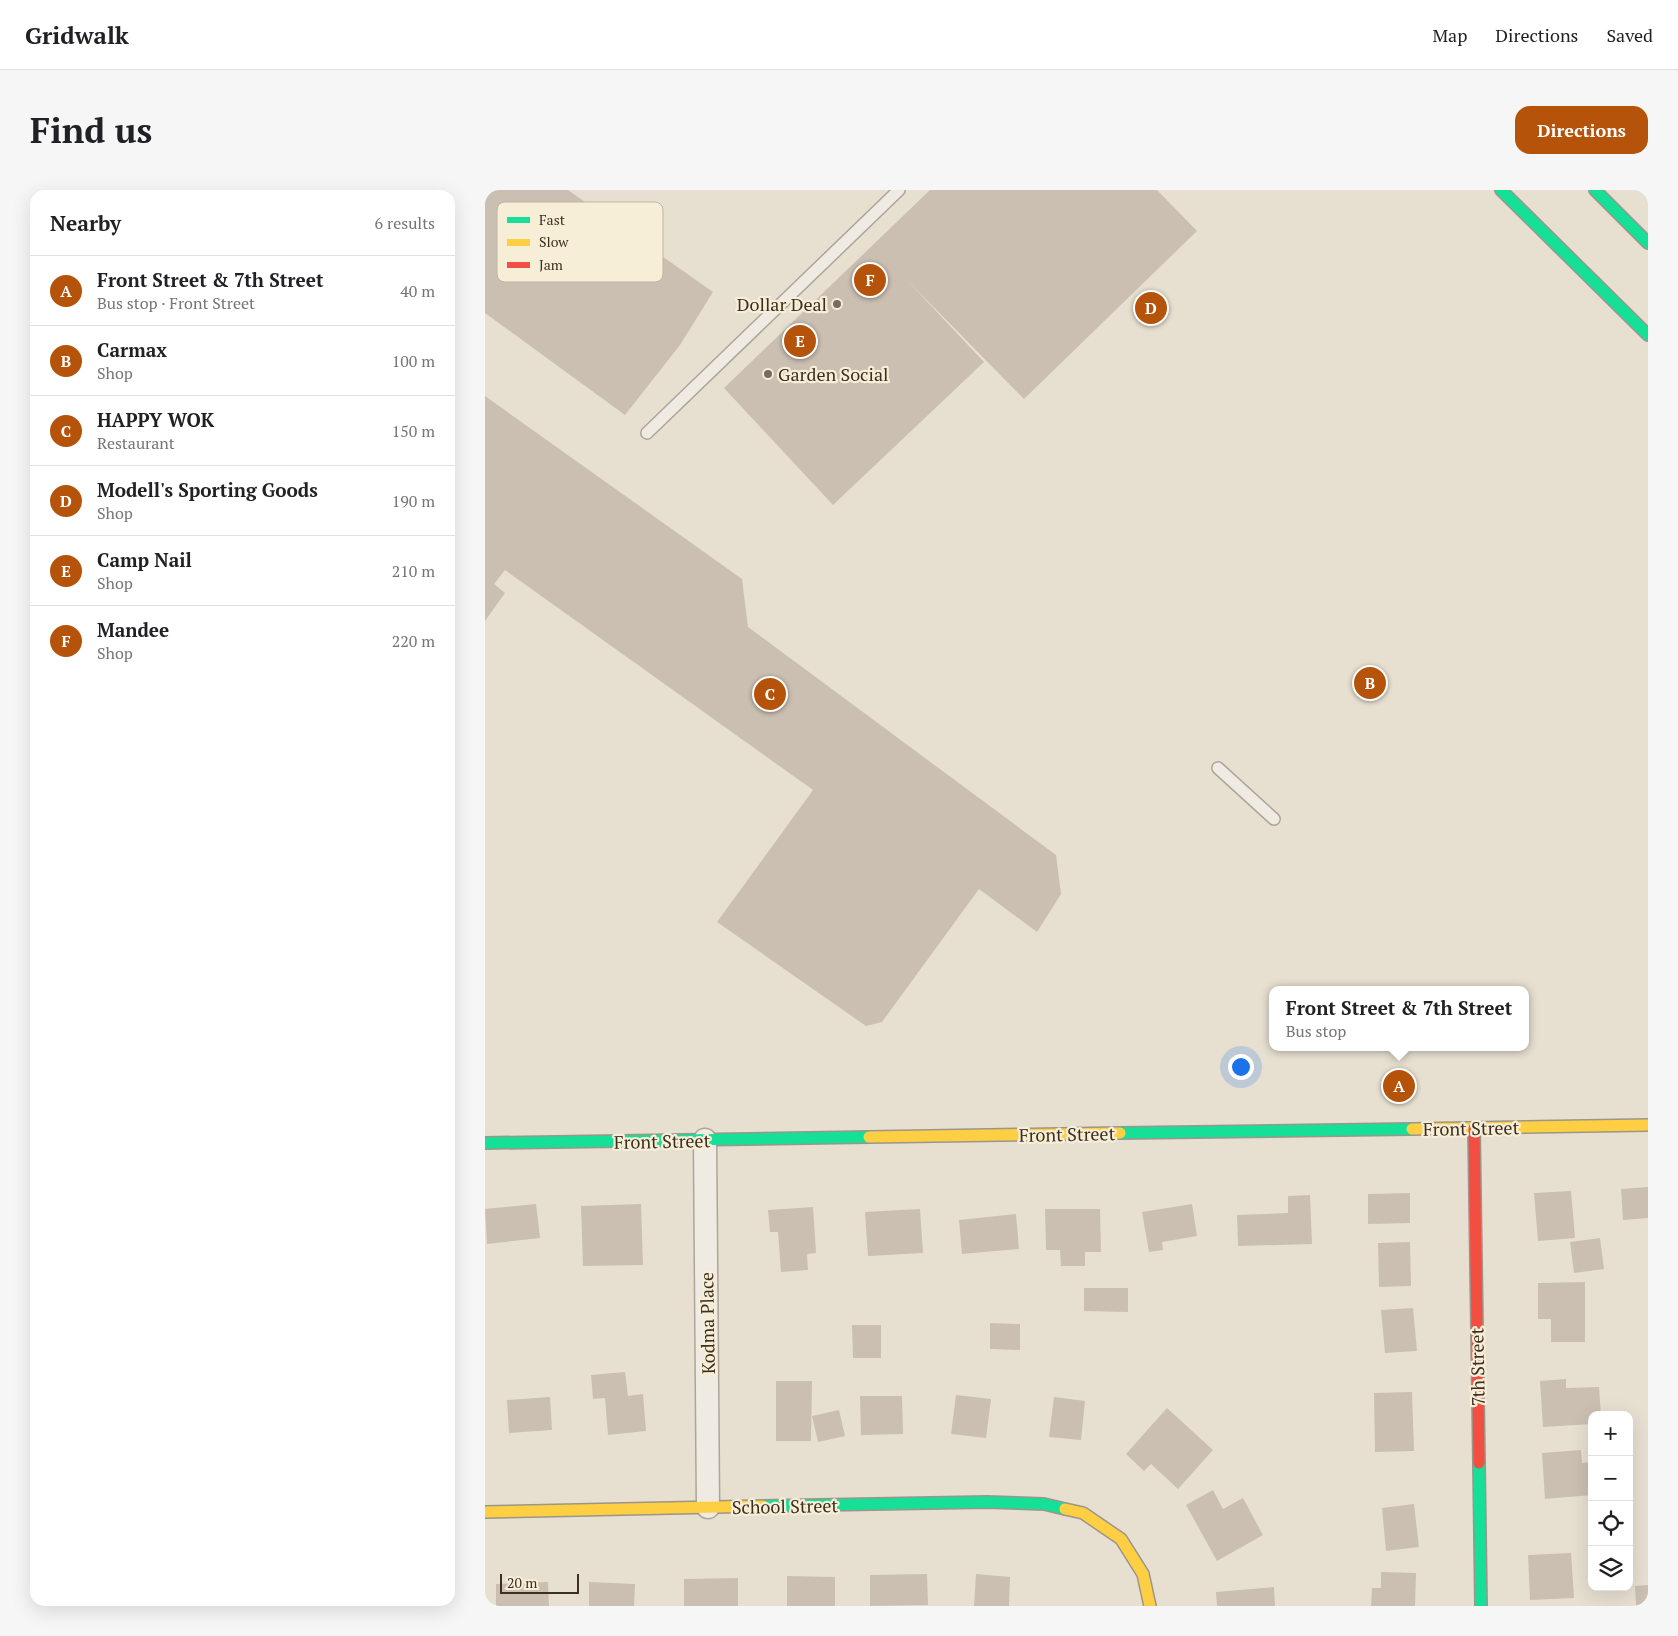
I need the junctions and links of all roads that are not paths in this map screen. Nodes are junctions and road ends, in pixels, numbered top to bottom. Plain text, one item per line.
1 (899, 190) edge
2 (1501, 190) edge
3 (1595, 190) edge
4 (1648, 243) edge
5 (1648, 335) edge
6 (647, 433) dead end
7 (1218, 768) dead end
8 (1274, 819) dead end
9 (1648, 1125) edge
10 (1474, 1128) junction
11 (705, 1140) junction
12 (485, 1143) edge
13 (708, 1507) junction
14 (485, 1512) edge
15 (1150, 1606) edge
16 (1481, 1606) edge

1 - 6 lane
2 - 5 main road
3 - 4 main road
7 - 8 lane
9 - 10 main road, Front Street
10 - 11 main road, Front Street
10 - 16 main road, 7th Street
11 - 12 main road, Front Street
11 - 13 street, Kodma Place
13 - 14 main road, School Street
13 - 15 main road, School Street

